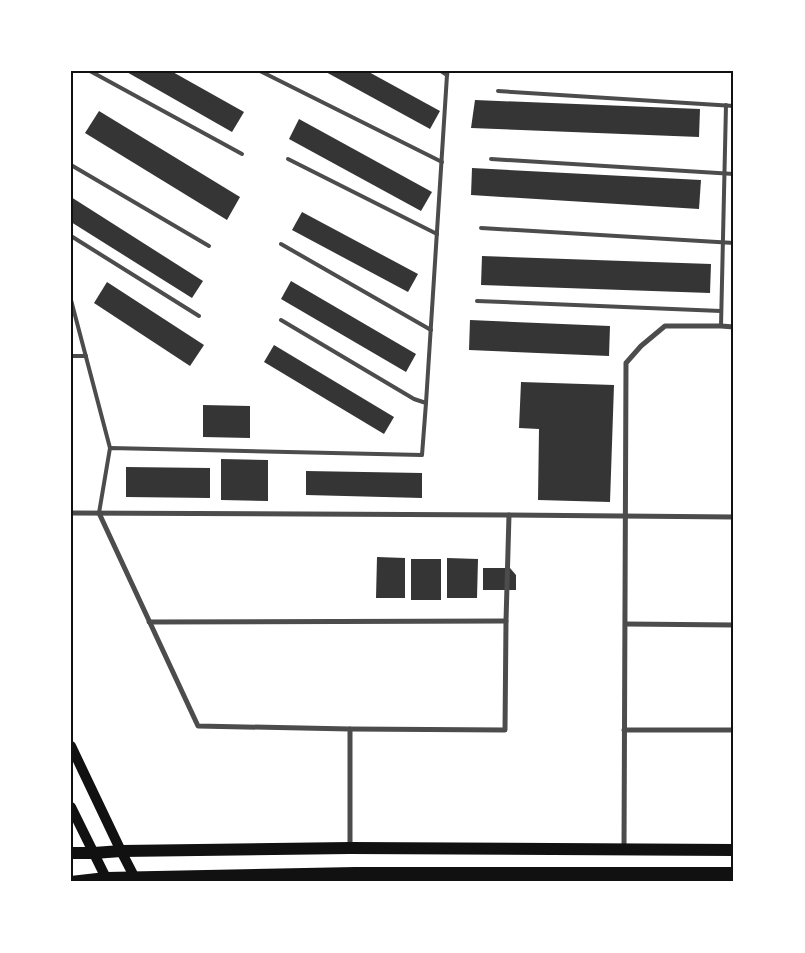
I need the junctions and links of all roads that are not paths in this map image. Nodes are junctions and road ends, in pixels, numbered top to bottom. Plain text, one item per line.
1 (90, 71) edge
2 (260, 71) edge
3 (441, 71) edge
4 (447, 73) edge
5 (498, 90) dead end
6 (726, 106) junction
7 (734, 106) edge
8 (242, 154) dead end
9 (288, 159) dead end
10 (491, 159) dead end
11 (442, 162) junction
12 (71, 165) edge
13 (724, 174) junction
14 (734, 174) edge
15 (481, 228) dead end
16 (437, 234) junction
17 (71, 236) edge
18 (723, 242) junction
19 (734, 242) edge
20 (281, 244) dead end
21 (209, 246) dead end
22 (71, 300) edge
23 (477, 301) dead end
24 (722, 311) junction
25 (199, 316) dead end
26 (280, 320) dead end
27 (721, 326) junction
28 (734, 327) edge
29 (431, 330) junction
30 (71, 356) edge
31 (86, 356) junction
32 (426, 403) junction
33 (110, 448) junction
34 (71, 513) edge
35 (99, 513) junction
36 (509, 515) junction
37 (626, 516) junction
38 (734, 517) edge
39 (506, 621) junction
40 (149, 622) junction
41 (626, 624) junction
42 (734, 625) edge
43 (350, 729) junction
44 (624, 730) junction
45 (734, 730) edge
46 (71, 746) edge
47 (71, 806) edge
48 (350, 848) junction
49 (624, 849) junction
50 (734, 850) edge
51 (121, 851) junction
52 (71, 853) edge
53 (94, 853) junction
54 (734, 873) edge
55 (493, 878) edge
56 (136, 879) edge
57 (107, 880) edge
58 (71, 882) edge

1 - 8 lane
2 - 11 lane
3 - 4 lane
4 - 11 lane
5 - 6 lane
6 - 7 lane
6 - 13 lane
9 - 16 lane
10 - 13 lane
11 - 16 lane
12 - 21 lane
13 - 14 lane
13 - 18 lane
15 - 18 lane
16 - 29 lane
17 - 25 lane
18 - 19 lane
18 - 24 lane
20 - 29 lane
22 - 31 lane
23 - 24 lane
24 - 27 lane
26 - 32 lane
27 - 28 street
27 - 37 street
29 - 32 lane
30 - 31 lane
31 - 33 lane
32 - 33 lane
33 - 35 lane
34 - 35 street
35 - 36 street
35 - 40 street
36 - 37 street
36 - 39 street
37 - 38 street
37 - 41 street
39 - 40 street
39 - 43 street
40 - 43 street
41 - 42 street
41 - 44 street
43 - 48 street
44 - 45 street
44 - 49 street
46 - 51 main road
47 - 53 main road
48 - 49 main road
48 - 51 main road
49 - 50 main road
51 - 53 main road
51 - 56 main road
52 - 53 main road
53 - 57 main road
54 - 55 main road
55 - 56 main road
56 - 57 main road
57 - 58 main road

